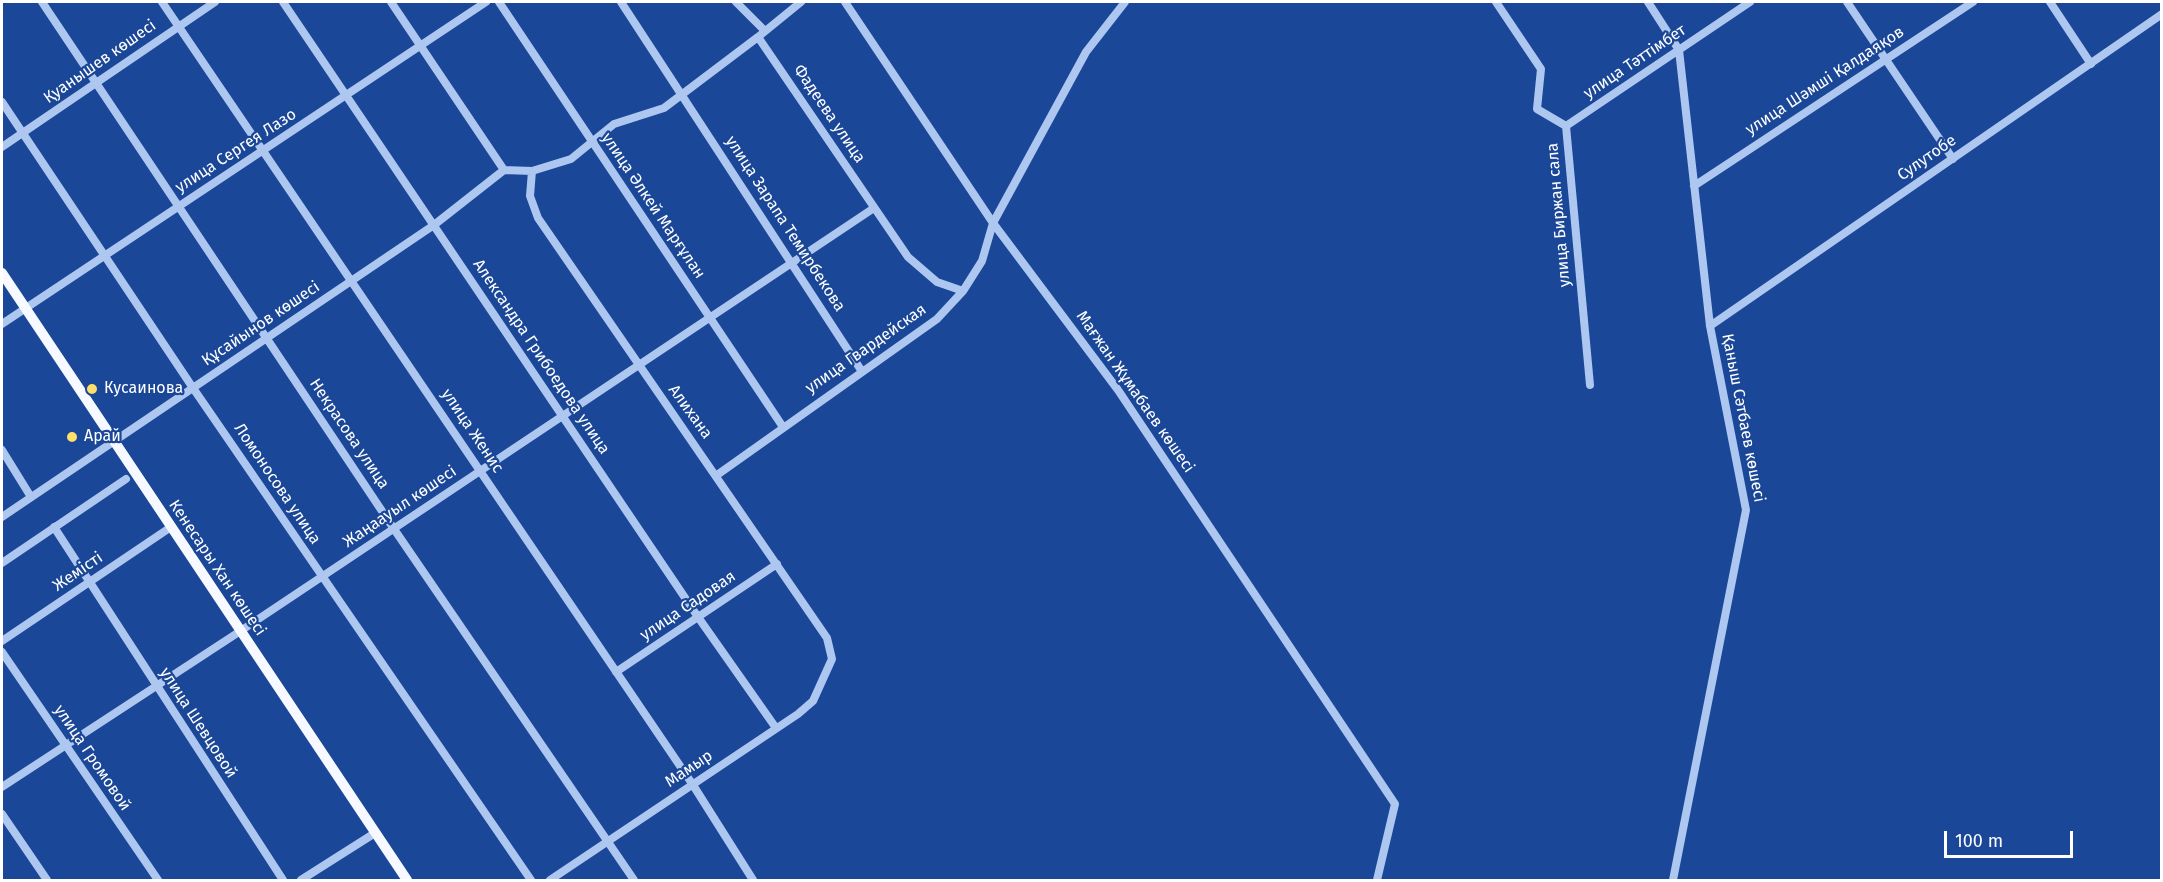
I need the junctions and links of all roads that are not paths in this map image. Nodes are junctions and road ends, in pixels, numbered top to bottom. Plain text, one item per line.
1 (42, 2) edge
2 (162, 2) edge
3 (215, 2) edge
4 (283, 2) edge
5 (391, 2) edge
6 (486, 2) edge
7 (499, 2) edge
8 (621, 2) edge
9 (736, 2) edge
10 (801, 2) edge
11 (845, 2) edge
12 (1125, 2) edge
13 (1496, 2) edge
14 (1648, 2) edge
15 (1750, 2) edge
16 (1847, 2) edge
17 (1973, 2) edge
18 (2050, 2) edge
19 (2162, 15) edge
20 (178, 26) junction
21 (762, 34) junction
22 (421, 46) junction
23 (1679, 50) junction
24 (1885, 60) junction
25 (2091, 64) junction
26 (96, 83) junction
27 (683, 95) junction
28 (347, 96) junction
29 (2, 102) edge
30 (1566, 126) junction
31 (22, 133) junction
32 (591, 142) junction
33 (2, 147) edge
34 (264, 151) junction
35 (1953, 159) junction
36 (504, 170) junction
37 (532, 171) junction
38 (1694, 186) junction
39 (179, 207) junction
40 (874, 208) junction
41 (993, 223) junction
42 (434, 225) junction
43 (105, 258) junction
44 (792, 263) junction
45 (2, 273) edge
46 (352, 281) junction
47 (963, 291) junction
48 (26, 308) junction
49 (711, 316) junction
50 (2, 324) edge
51 (1710, 326) junction
52 (268, 338) junction
53 (637, 365) junction
54 (861, 370) junction
55 (1590, 385) dead end
56 (193, 388) junction
57 (562, 415) junction
58 (783, 427) junction
59 (114, 440) junction
60 (2, 450) edge
61 (480, 471) junction
62 (717, 475) junction
63 (126, 479) dead end
64 (31, 497) junction
65 (2, 517) edge
66 (54, 527) junction
67 (171, 527) junction
68 (394, 529) junction
69 (2, 563) edge
70 (777, 564) junction
71 (322, 577) junction
72 (88, 583) junction
73 (698, 617) junction
74 (242, 630) junction
75 (2, 641) edge
76 (2, 652) edge
77 (830, 669) joint
78 (616, 672) junction
79 (156, 687) junction
80 (776, 728) junction
81 (65, 744) junction
82 (693, 785) junction
83 (2, 787) edge
84 (2, 814) edge
85 (375, 833) junction
86 (607, 841) junction
87 (46, 880) edge
88 (158, 880) edge
89 (283, 880) edge
90 (302, 880) edge
91 (407, 880) edge
92 (531, 880) edge
93 (550, 880) edge
94 (634, 880) edge
95 (753, 880) edge
96 (1377, 880) edge
97 (1673, 880) edge

1 - 26 street, Некрасова улица
2 - 20 street, улица Женис
3 - 20 street, Қуанышев көшесі
4 - 28 street, Александра Грибоедова улица
5 - 22 street
6 - 22 street, улица Сергея Лазо
7 - 32 street, улица Әлкей Марғұлан
8 - 27 street, улица Зарапа Темирбекова
9 - 21 street, Фадеева улица
10 - 21 street
11 - 41 street, Мағжан Жұмабаев көшесі
12 - 41 street, улица Гвардейская
13 - 30 street, улица Биржан сала
14 - 23 street, Қаныш Сәтбаев көшесі
15 - 23 street, улица Тәттімбет
16 - 24 street
17 - 24 street, улица Шәмші Қалдаяқов
18 - 25 street
19 - 25 street, Сулутобе
20 - 26 street, Қуанышев көшесі
20 - 34 street, улица Женис
21 - 27 street
21 - 40 street, Фадеева улица
22 - 28 street, улица Сергея Лазо
22 - 36 street
23 - 30 street, улица Тәттімбет
23 - 38 street, Қаныш Сәтбаев көшесі
24 - 35 street
24 - 38 street, улица Шәмші Қалдаяқов
25 - 35 street, Сулутобе
26 - 31 street, Қуанышев көшесі
26 - 39 street, Некрасова улица
27 - 32 street
27 - 44 street, улица Зарапа Темирбекова
28 - 34 street, улица Сергея Лазо
28 - 42 street, Александра Грибоедова улица
29 - 31 street, Ломоносова улица
30 - 55 street, улица Биржан сала
31 - 33 street, Қуанышев көшесі
31 - 43 street, Ломоносова улица
32 - 37 street
32 - 49 street, улица Әлкей Марғұлан
34 - 39 street, улица Сергея Лазо
34 - 46 street, улица Женис
35 - 51 street, Сулутобе
36 - 37 street
36 - 42 street, Құсайынов көшесі
37 - 53 street, Алихана
38 - 51 street, Қаныш Сәтбаев көшесі
39 - 43 street, улица Сергея Лазо
39 - 52 street, Некрасова улица
40 - 44 street, Жаңаауыл көшесі
40 - 47 street, Фадеева улица
41 - 47 street, улица Гвардейская
41 - 96 street, Мағжан Жұмабаев көшесі
42 - 46 street, Құсайынов көшесі
42 - 57 street, Александра Грибоедова улица
43 - 48 street, улица Сергея Лазо
43 - 56 street, Ломоносова улица
44 - 49 street, Жаңаауыл көшесі
44 - 54 street, улица Зарапа Темирбекова
45 - 48 main road, Кенесары Хан көшесі
46 - 52 street, Құсайынов көшесі
46 - 61 street, улица Женис
47 - 54 street, улица Гвардейская
48 - 50 street, улица Сергея Лазо
48 - 59 main road, Кенесары Хан көшесі
49 - 53 street, Жаңаауыл көшесі
49 - 58 street, улица Әлкей Марғұлан
51 - 97 street, Қаныш Сәтбаев көшесі
52 - 56 street, Құсайынов көшесі
52 - 68 street, Некрасова улица
53 - 57 street, Жаңаауыл көшесі
53 - 62 street, Алихана
54 - 58 street, улица Гвардейская
56 - 59 street, Құсайынов көшесі
56 - 71 street, Ломоносова улица
57 - 61 street, Жаңаауыл көшесі
57 - 73 street, Александра Грибоедова улица
58 - 62 street, улица Гвардейская
59 - 64 street, Құсайынов көшесі
59 - 67 main road, Кенесары Хан көшесі
60 - 64 street
61 - 68 street, Жаңаауыл көшесі
61 - 78 street, улица Женис
62 - 70 street, Алихана
63 - 66 street
64 - 65 street, Құсайынов көшесі
66 - 69 street
66 - 72 street, улица Шевцовой
67 - 72 street, Жемісті
67 - 74 main road, Кенесары Хан көшесі
68 - 71 street, Жаңаауыл көшесі
68 - 86 street, Некрасова улица
70 - 73 street, улица Садовая
70 - 77 street, Алихана
71 - 74 street, Жаңаауыл көшесі
71 - 92 street, Ломоносова улица
72 - 75 street, Жемісті
72 - 79 street, улица Шевцовой
73 - 78 street, улица Садовая
73 - 80 street, Александра Грибоедова улица
74 - 79 street, Жаңаауыл көшесі
74 - 85 main road, Кенесары Хан көшесі
76 - 81 street, улица Громовой
77 - 80 street, Мамыр
78 - 82 street, улица Женис
79 - 81 street, Жаңаауыл көшесі
79 - 89 street, улица Шевцовой
80 - 82 street, Мамыр
81 - 83 street, Жаңаауыл көшесі
81 - 88 street, улица Громовой
82 - 86 street, Мамыр
82 - 95 street, улица Женис
84 - 87 street
85 - 90 street
85 - 91 main road, Кенесары Хан көшесі
86 - 93 street, Мамыр
86 - 94 street, Некрасова улица

